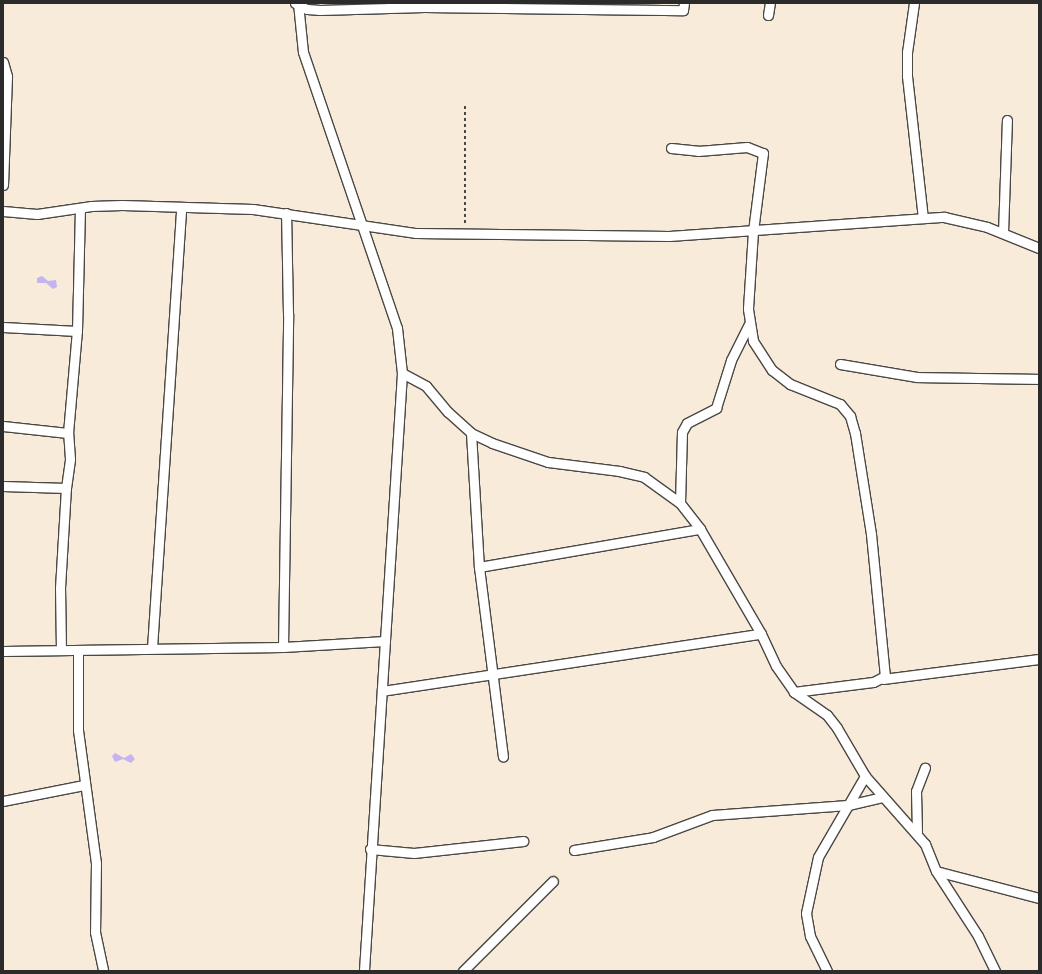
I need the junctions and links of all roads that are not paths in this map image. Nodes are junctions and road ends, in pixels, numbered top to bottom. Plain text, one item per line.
1 (684, 3) edge
2 (770, 3) edge
3 (914, 3) edge
4 (297, 4) edge
5 (768, 15) dead end
6 (3, 62) edge
7 (1007, 120) dead end
8 (671, 148) dead end
9 (3, 184) edge
10 (181, 207) junction
11 (80, 208) junction
12 (3, 212) edge
13 (286, 214) junction
14 (923, 218) junction
15 (360, 225) junction
16 (753, 231) junction
17 (1003, 233) junction
18 (1039, 248) edge
19 (749, 324) junction
20 (3, 327) edge
21 (77, 331) junction
22 (840, 364) dead end
23 (402, 373) junction
24 (1039, 379) edge
25 (3, 426) edge
26 (68, 433) junction
27 (471, 433) junction
28 (3, 486) edge
29 (66, 488) junction
30 (680, 503) junction
31 (700, 529) junction
32 (479, 566) junction
33 (761, 634) junction
34 (385, 641) junction
35 (283, 647) junction
36 (152, 648) junction
37 (62, 650) junction
38 (78, 650) junction
39 (3, 651) edge
40 (1039, 659) edge
41 (491, 673) junction
42 (883, 679) junction
43 (382, 691) junction
44 (794, 692) junction
45 (503, 756) dead end
46 (925, 768) dead end
47 (865, 776) junction
48 (84, 785) junction
49 (882, 797) junction
50 (3, 800) edge
51 (848, 805) junction
52 (917, 832) junction
53 (523, 840) dead end
54 (370, 849) junction
55 (574, 850) dead end
56 (936, 871) junction
57 (552, 881) dead end
58 (1039, 898) edge
59 (103, 971) edge
60 (364, 971) edge
61 (463, 971) edge
62 (827, 971) edge
63 (995, 971) edge

1 - 4 street
2 - 5 street
3 - 14 street
4 - 15 street
6 - 9 street
7 - 17 street
8 - 16 street
10 - 11 street
10 - 13 street
10 - 36 street
11 - 12 street
11 - 21 street
13 - 15 street
13 - 35 street
14 - 16 street
14 - 17 street
15 - 16 street
15 - 23 street
16 - 19 street
17 - 18 street
19 - 30 street
19 - 42 street
20 - 21 street
21 - 26 street
22 - 24 street
23 - 27 street
23 - 34 street
25 - 26 street
26 - 29 street
27 - 30 street
27 - 32 street
28 - 29 street
29 - 37 street
30 - 31 street
31 - 32 street
31 - 33 street
32 - 41 street
33 - 41 street
33 - 44 street
34 - 35 street
34 - 43 street
35 - 36 street
36 - 38 street
37 - 38 street
37 - 39 street
38 - 48 street
40 - 42 street
41 - 43 street
41 - 45 street
42 - 44 street
43 - 54 street
44 - 47 street
46 - 52 street
47 - 49 street
47 - 51 street
48 - 50 street
48 - 59 street
49 - 51 street
49 - 52 street
51 - 55 street
51 - 62 street
52 - 56 street
53 - 54 street
54 - 60 street
56 - 58 street
56 - 63 street
57 - 61 street

